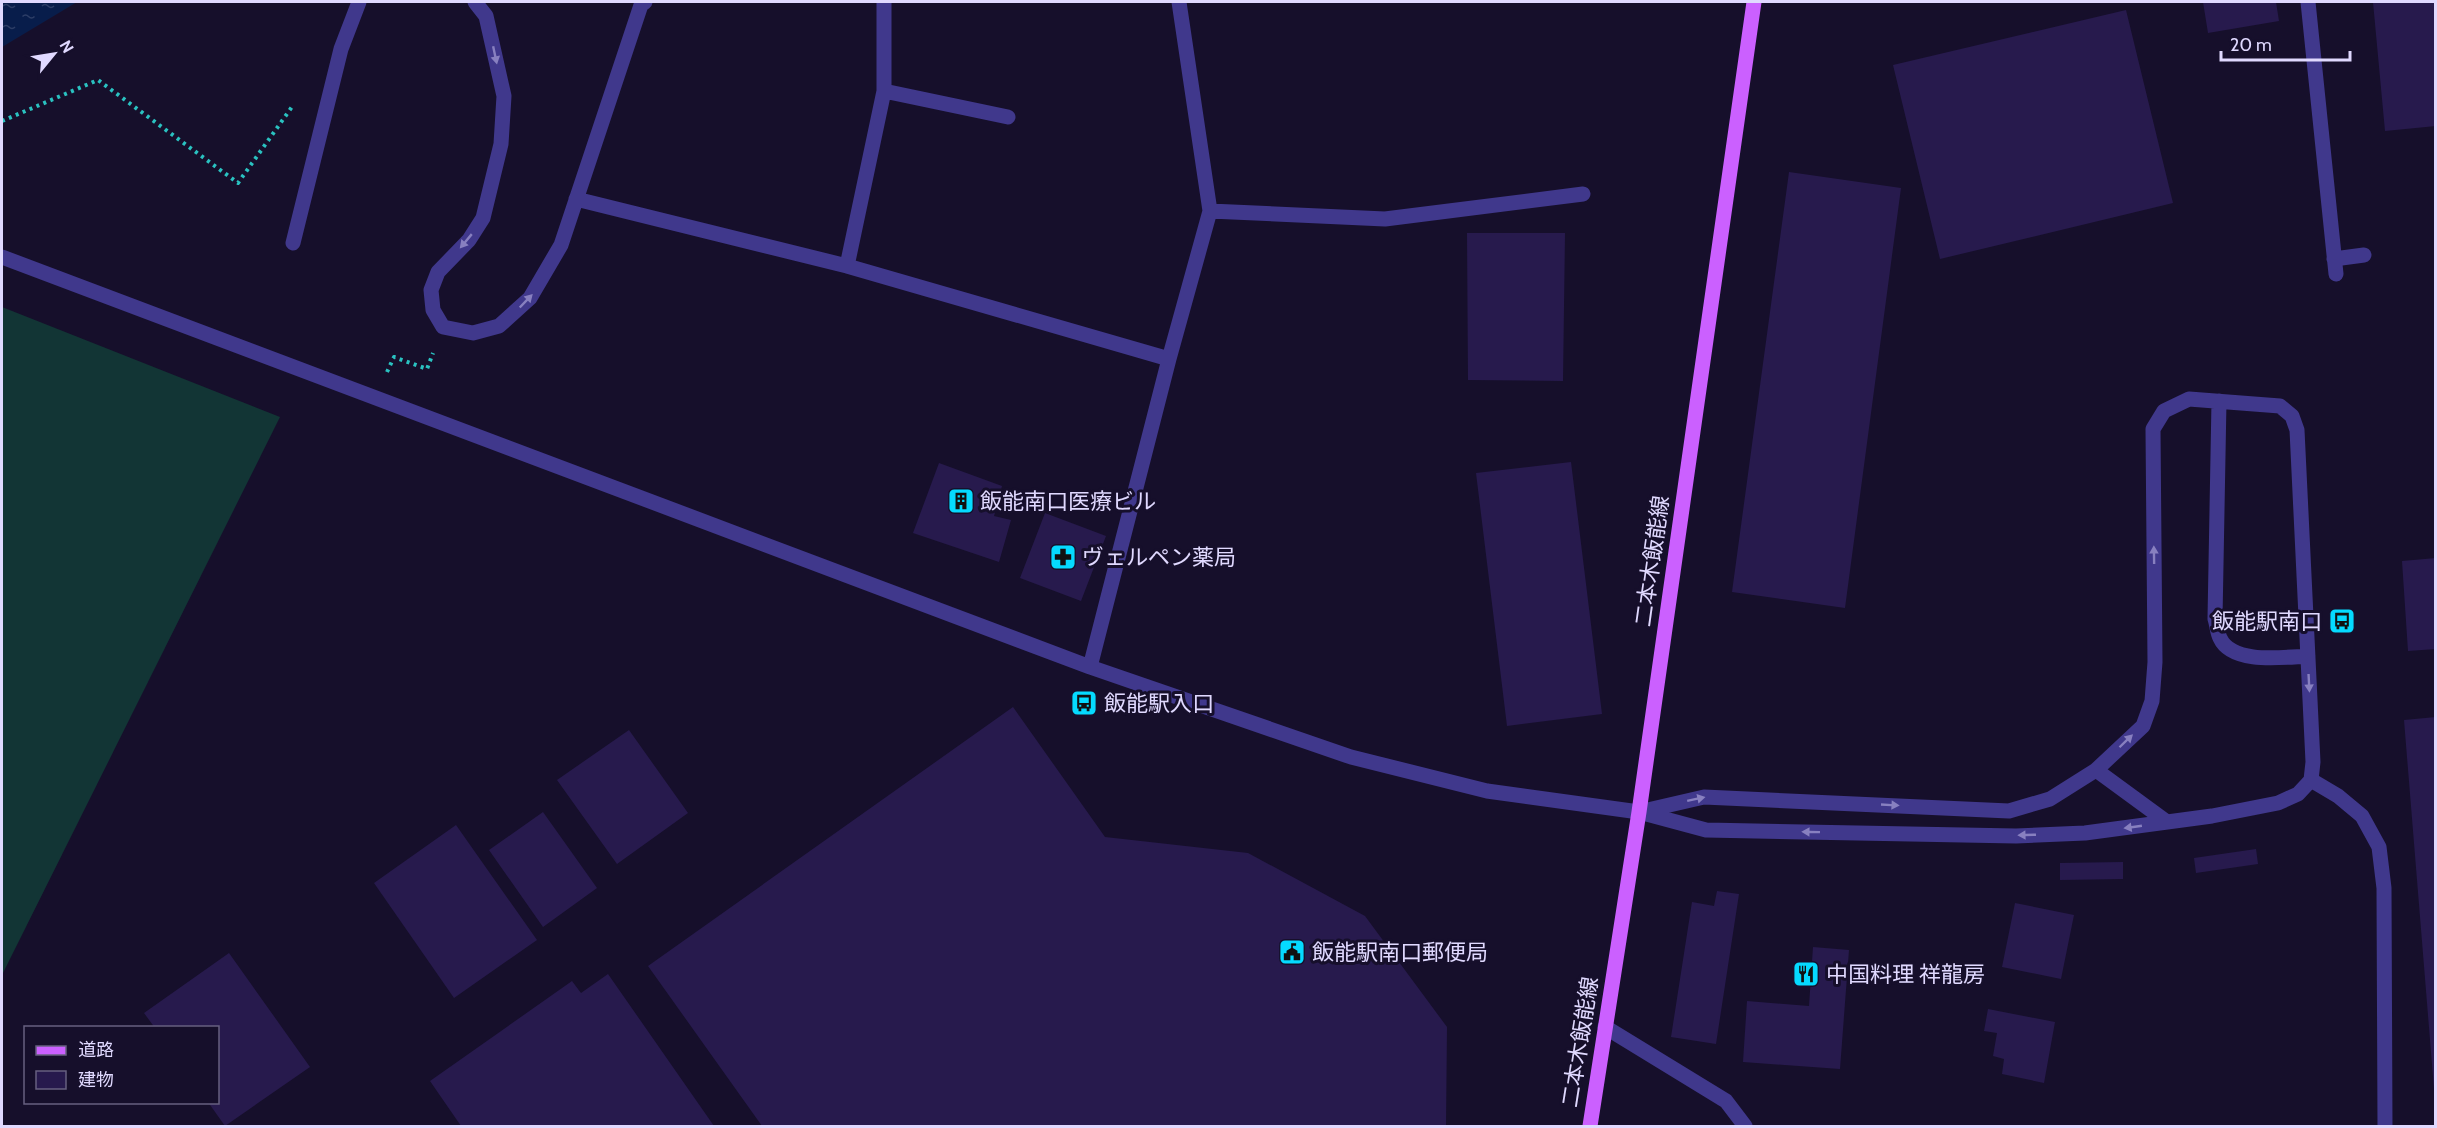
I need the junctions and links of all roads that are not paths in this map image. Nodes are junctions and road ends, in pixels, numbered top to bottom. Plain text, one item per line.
1 (358, 2) edge
2 (475, 2) edge
3 (645, 2) edge
4 (884, 2) edge
5 (1179, 2) edge
6 (1754, 2) edge
7 (2308, 2) edge
8 (884, 91) junction
9 (1008, 117) dead end
10 (1583, 194) dead end
11 (576, 199) junction
12 (1210, 211) junction
13 (293, 243) dead end
14 (2364, 255) dead end
15 (2, 257) edge
16 (847, 266) junction
17 (1169, 359) junction
18 (2219, 401) junction
19 (2308, 656) junction
20 (1090, 668) junction
21 (2096, 770) junction
22 (2311, 780) junction
23 (1639, 812) junction
24 (2167, 822) junction
25 (1605, 1027) junction
26 (1590, 1126) edge
27 (1745, 1126) edge
28 (2385, 1126) edge

1 - 13 street
2 -> 11 street
3 - 11 street
4 - 8 street
5 - 12 street
6 - 23 main road, 二本木飯能線
7 - 14 street
8 - 9 street
8 - 16 street
10 - 12 street
11 - 16 street
12 - 17 street
15 - 20 street
16 - 17 street
17 - 20 street
18 - 19 street
18 - 19 street
21 -> 18 street
19 -> 22 street
20 - 23 street
23 -> 21 street
21 - 24 street
22 - 24 street
22 - 28 street
24 -> 23 street
23 - 25 main road, 二本木飯能線
25 - 26 main road, 二本木飯能線
25 - 27 street

